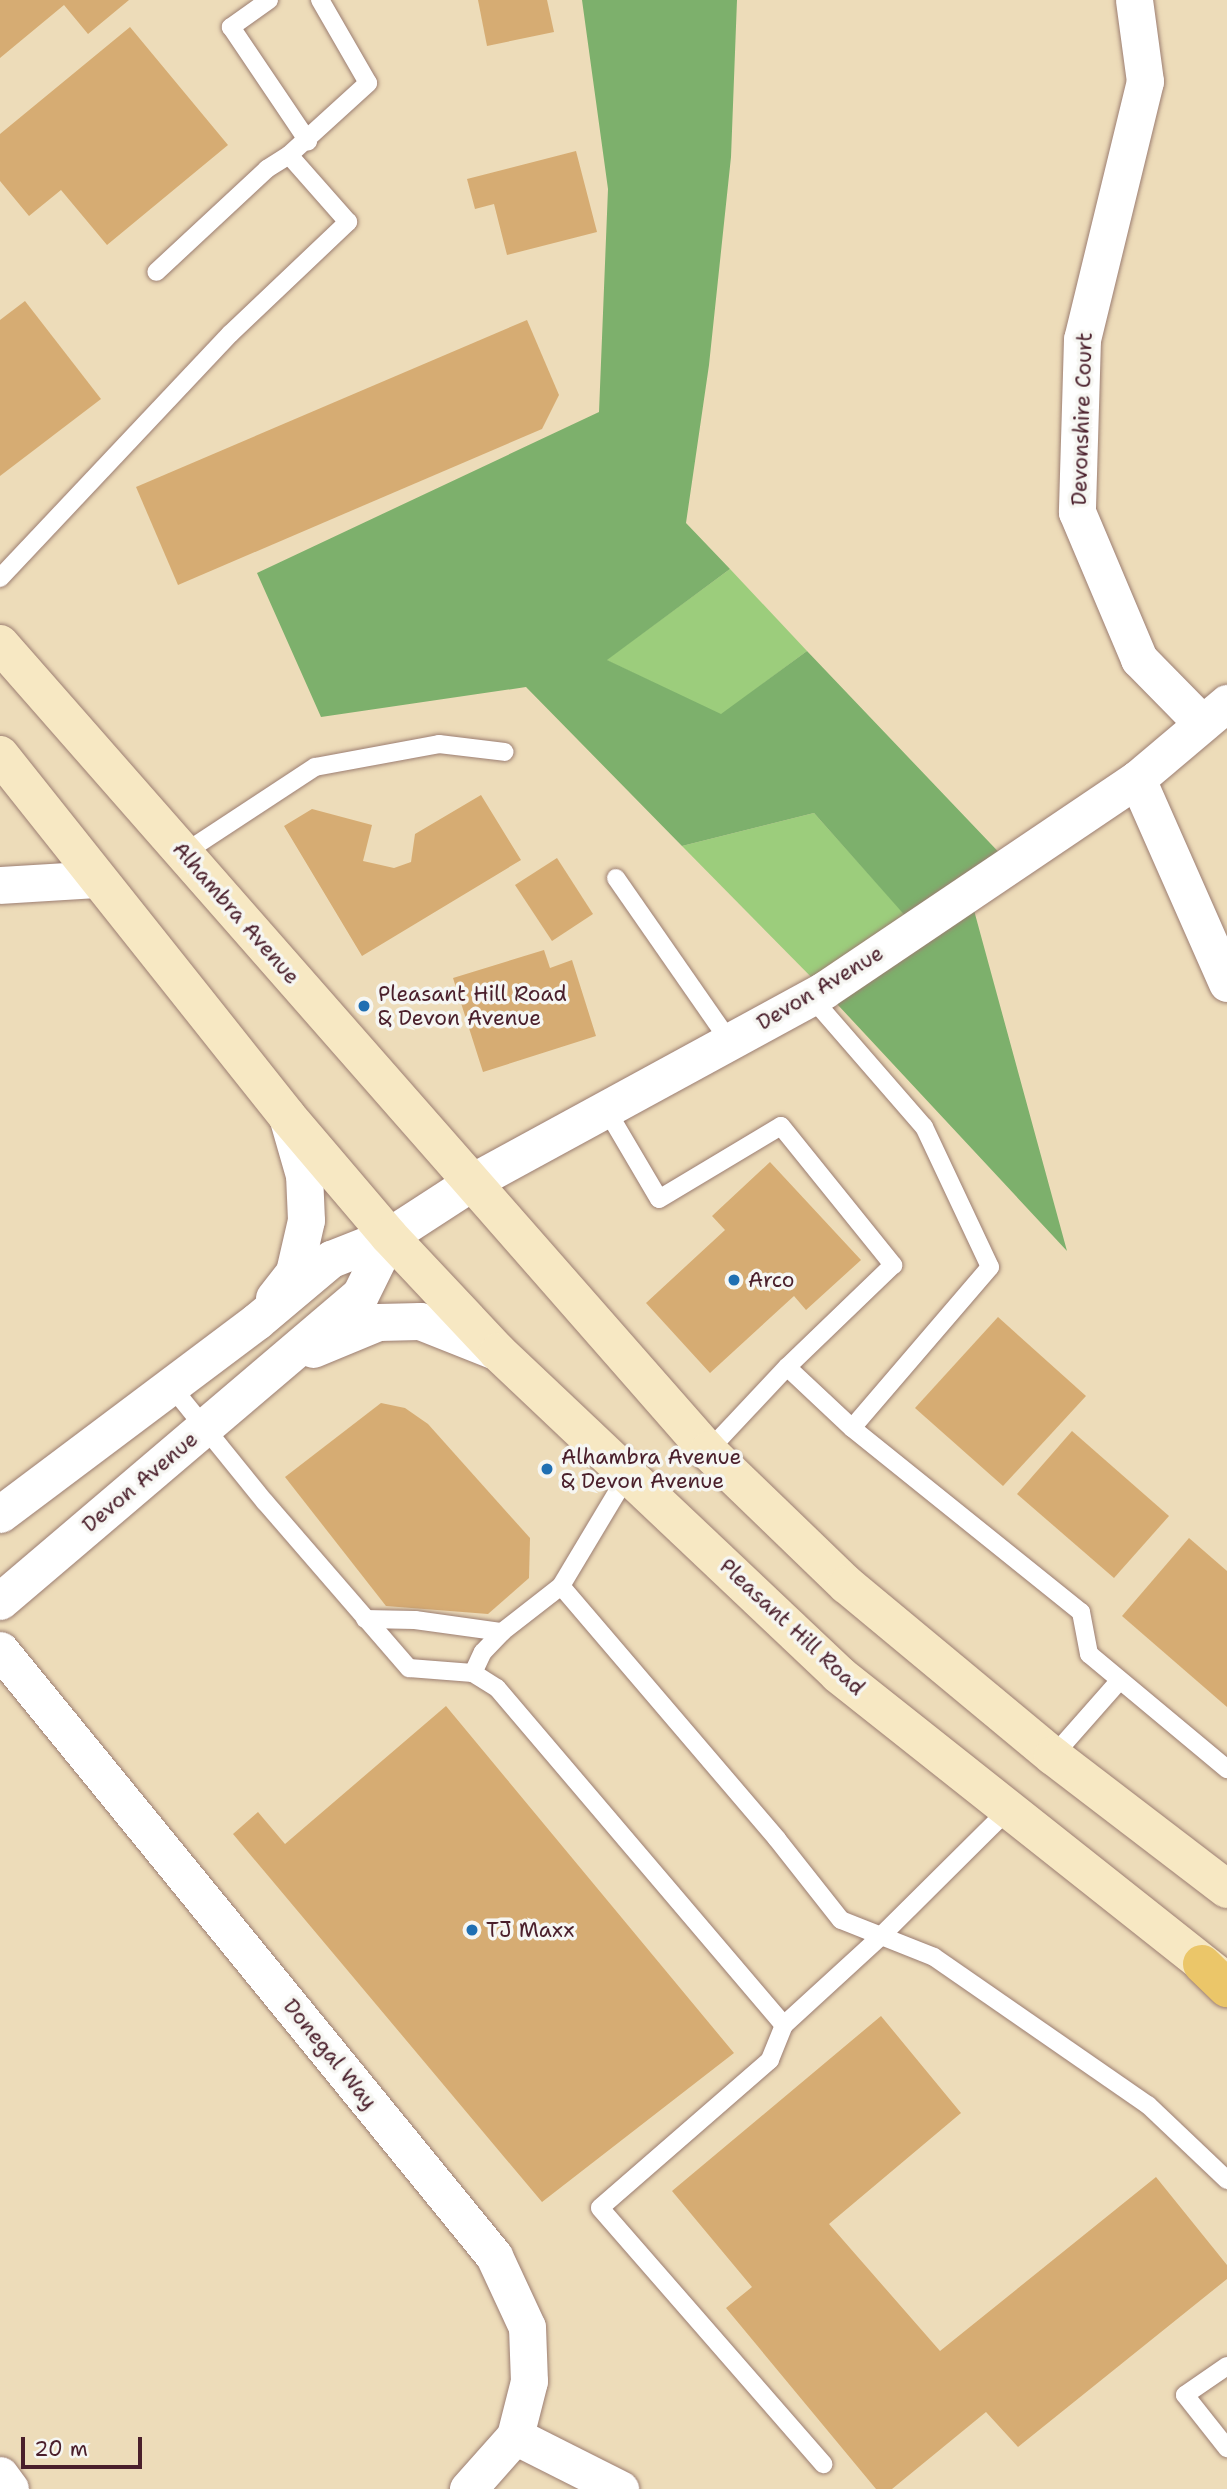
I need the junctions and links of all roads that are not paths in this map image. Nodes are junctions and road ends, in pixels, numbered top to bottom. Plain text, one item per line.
1 (270, 0) edge
2 (320, 0) edge
3 (1135, 0) edge
4 (308, 141) junction
5 (289, 155) junction
6 (156, 272) dead end
7 (0, 578) edge
8 (0, 644) edge
9 (1214, 713) edge
10 (505, 752) dead end
11 (0, 755) edge
12 (1137, 779) junction
13 (184, 853) junction
14 (616, 878) dead end
15 (98, 879) junction
16 (0, 885) edge
17 (1227, 983) edge
18 (811, 997) junction
19 (730, 1042) junction
20 (606, 1109) junction
21 (287, 1116) junction
22 (472, 1182) junction
23 (389, 1236) junction
24 (257, 1321) junction
25 (498, 1352) junction
26 (280, 1363) junction
27 (787, 1367) junction
28 (171, 1386) junction
29 (204, 1428) junction
30 (852, 1428) junction
31 (708, 1451) junction
32 (628, 1474) junction
33 (0, 1514) edge
34 (561, 1586) junction
35 (0, 1601) edge
36 (365, 1619) junction
37 (502, 1632) junction
38 (0, 1650) edge
39 (473, 1673) junction
40 (1120, 1680) junction
41 (1053, 1756) junction
42 (1227, 1769) edge
43 (1008, 1810) junction
44 (1227, 1889) edge
45 (881, 1936) junction
46 (1218, 1978) edge
47 (783, 2025) junction
48 (1227, 2180) edge
49 (1227, 2365) edge
50 (515, 2436) junction
51 (1227, 2448) edge
52 (823, 2464) dead end
53 (0, 2476) edge
54 (10, 2489) edge
55 (468, 2489) edge
56 (620, 2489) edge

1 - 4 lane
2 - 4 lane
3 - 9 street, Devonshire Court
4 - 5 lane
5 - 6 lane
5 - 7 lane
8 - 13 main road, Alhambra Avenue
9 - 12 street, Devon Avenue
10 - 13 lane
11 - 15 main road
12 - 17 street
12 - 18 street, Devon Avenue
13 - 22 main road, Alhambra Avenue
14 - 19 lane
15 - 16 street
15 - 21 main road
18 - 19 street, Devon Avenue
18 - 30 lane
19 - 20 street, Devon Avenue
20 - 22 street, Devon Avenue
20 - 27 lane
21 - 23 main road
21 - 24 street, Devon Avenue
22 - 23 street, Devon Avenue
22 - 31 main road
23 - 24 street, Devon Avenue
23 - 25 main road, Pleasant Hill Road
23 - 26 street, Devon Avenue
24 - 28 street, Devon Avenue
25 - 26 street, Devon Avenue
25 - 32 main road, Pleasant Hill Road
26 - 29 street, Devon Avenue
27 - 30 lane
27 - 31 lane
28 - 29 lane
28 - 33 street, Devon Avenue
29 - 35 street, Devon Avenue
29 - 36 lane
30 - 40 lane
31 - 41 main road
32 - 34 lane
32 - 43 main road, Pleasant Hill Road
34 - 37 lane
34 - 45 lane
36 - 37 lane
36 - 39 lane
37 - 39 lane
38 - 50 street, Donegal Way
39 - 47 lane
40 - 41 lane
40 - 42 lane
41 - 44 main road
43 - 45 lane
43 - 46 main road, Pleasant Hill Road
45 - 47 lane
45 - 48 lane
47 - 52 lane
49 - 51 lane
50 - 55 street, Donegal Way
50 - 56 street
53 - 54 street

